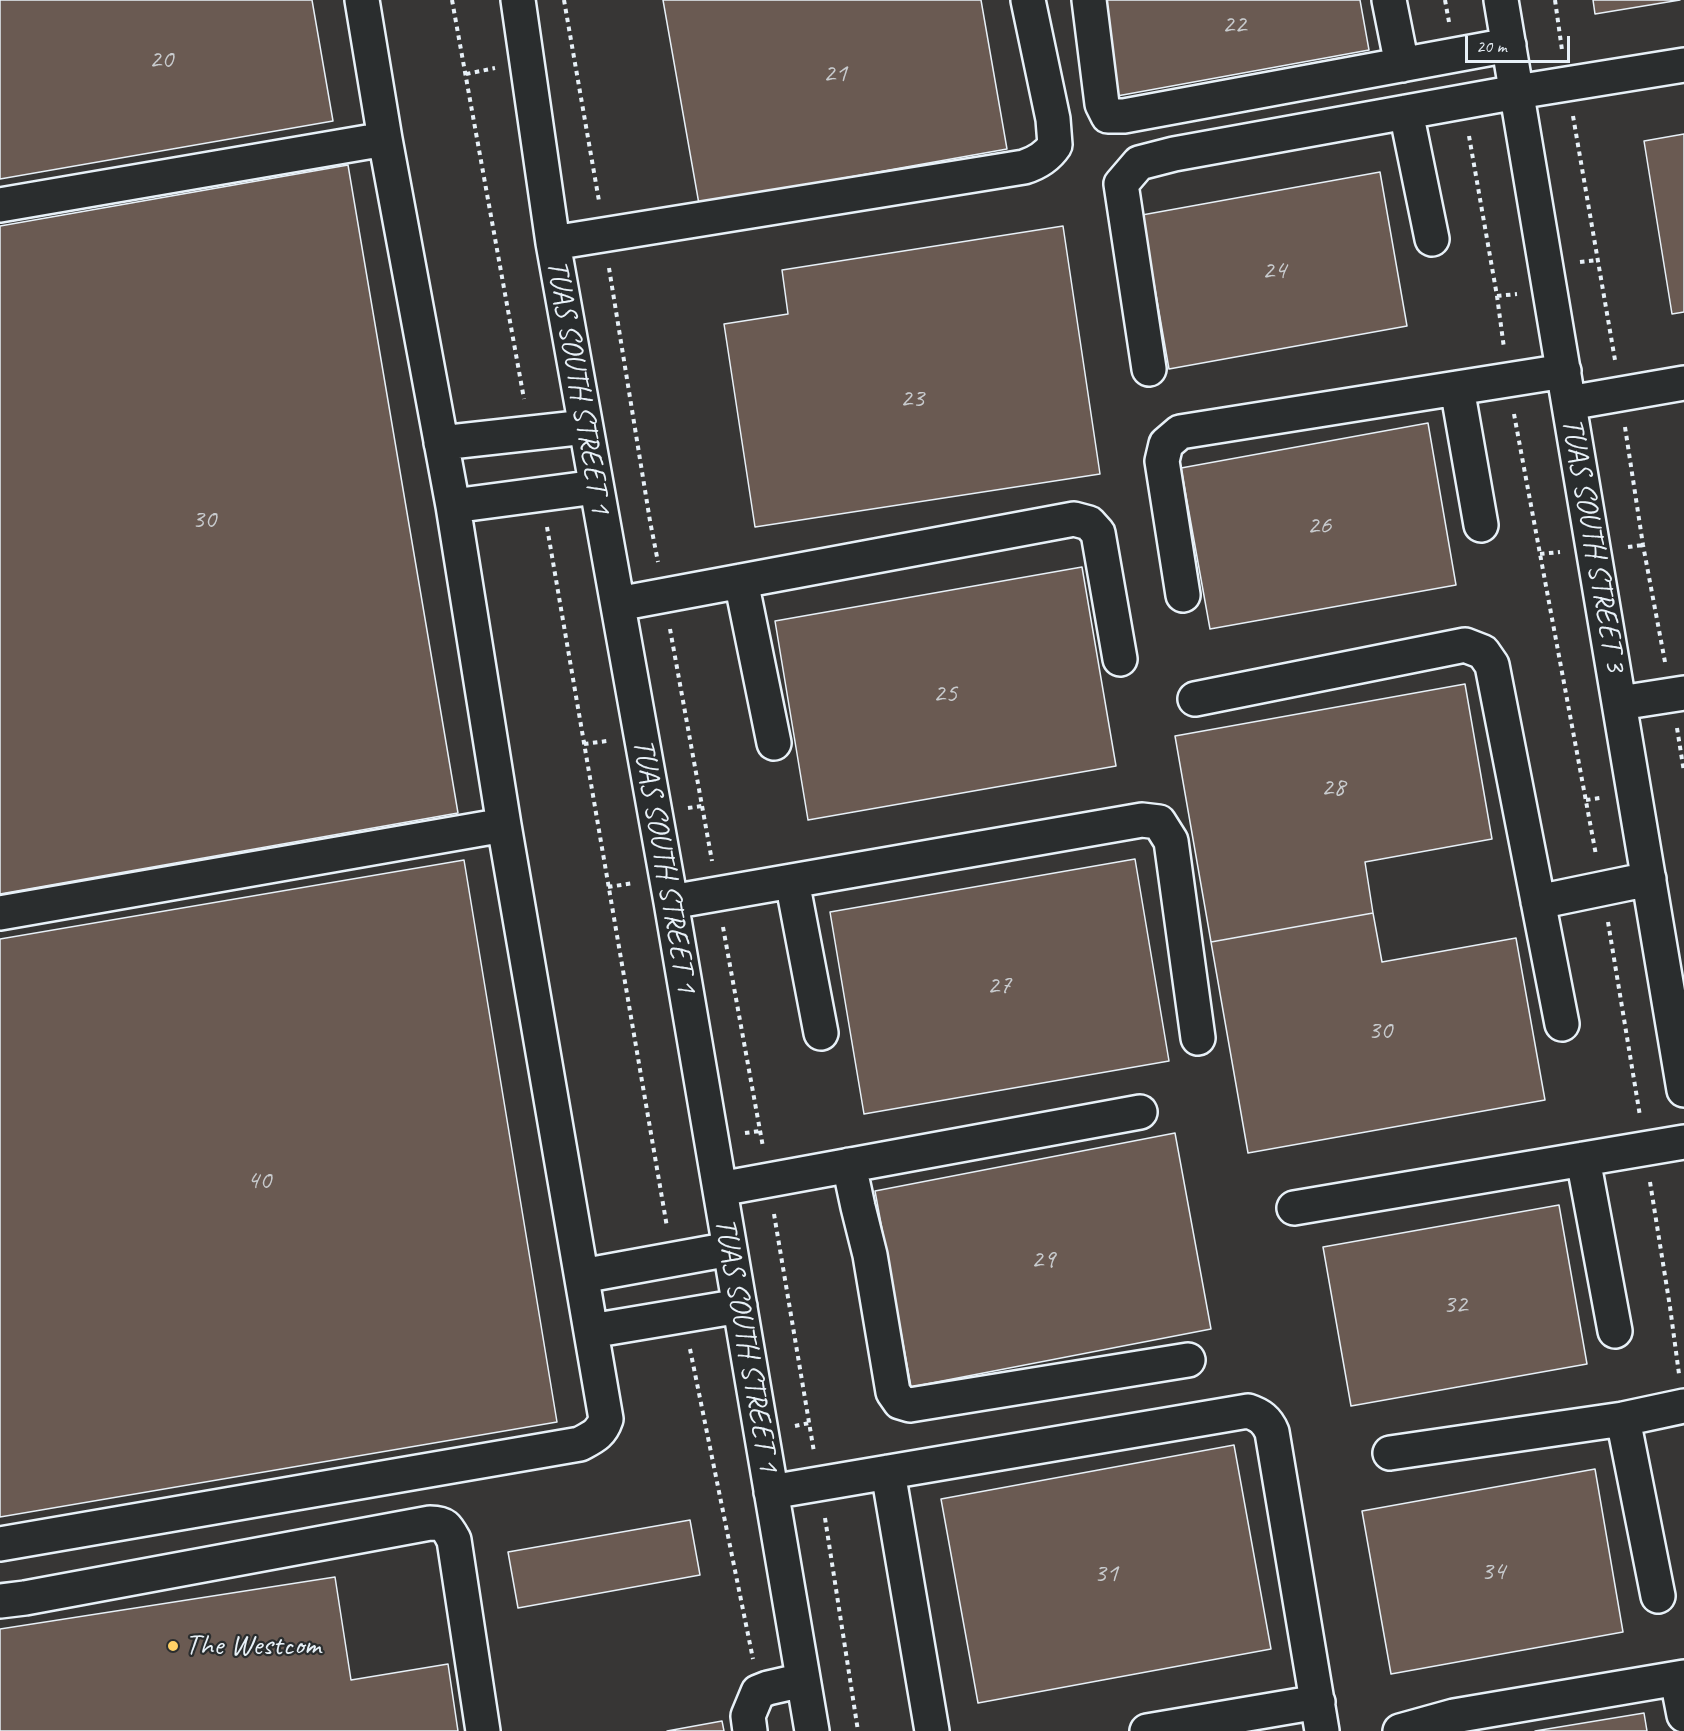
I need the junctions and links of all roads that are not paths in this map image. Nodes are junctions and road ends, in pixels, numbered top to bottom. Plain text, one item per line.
1 (362, 0) edge
2 (518, 0) edge
3 (1028, 0) edge
4 (1089, 0) edge
5 (1389, 0) edge
6 (1501, 0) edge
7 (1509, 45) junction
8 (1402, 65) junction
9 (1684, 65) edge
10 (1517, 92) junction
11 (1406, 112) junction
12 (385, 139) junction
13 (0, 205) edge
14 (1432, 239) dead end
15 (553, 243) junction
16 (1149, 369) dead end
17 (1564, 371) junction
18 (1684, 383) edge
19 (1457, 388) junction
20 (1569, 403) junction
21 (586, 427) junction
22 (441, 443) junction
23 (596, 487) junction
24 (453, 506) junction
25 (1481, 525) dead end
26 (741, 581) junction
27 (1183, 595) dead end
28 (618, 604) junction
29 (1120, 659) dead end
30 (1678, 694) edge
31 (1195, 699) dead end
32 (1620, 703) junction
33 (774, 743) dead end
34 (504, 825) junction
35 (1649, 879) junction
36 (792, 881) junction
37 (671, 902) junction
38 (1538, 902) junction
39 (0, 913) edge
40 (1562, 1024) dead end
41 (821, 1033) dead end
42 (1198, 1038) dead end
43 (1684, 1090) edge
44 (1140, 1112) dead end
45 (1684, 1142) edge
46 (1583, 1159) junction
47 (849, 1165) junction
48 (720, 1189) junction
49 (1294, 1208) dead end
50 (730, 1249) junction
51 (582, 1276) junction
52 (740, 1306) junction
53 (1615, 1330) dead end
54 (591, 1331) junction
55 (1188, 1360) dead end
56 (1684, 1406) edge
57 (1623, 1419) junction
58 (1390, 1453) dead end
59 (888, 1472) junction
60 (771, 1492) junction
61 (0, 1544) edge
62 (1658, 1596) dead end
63 (0, 1600) edge
64 (1681, 1678) edge
65 (803, 1680) junction
66 (1684, 1715) edge
67 (1320, 1716) edge
68 (483, 1731) edge
69 (750, 1731) edge
70 (812, 1731) edge
71 (932, 1731) edge
72 (1147, 1731) edge
73 (1400, 1731) edge

1 - 12 street
2 - 15 street, TUAS SOUTH STREET 1
3 - 15 street
4 - 8 street
5 - 8 street
6 - 7 street, TUAS SOUTH STREET 3
7 - 8 street
7 - 10 street, TUAS SOUTH STREET 3
9 - 10 street
10 - 11 street
10 - 17 street, TUAS SOUTH STREET 3
11 - 14 street
11 - 16 street
12 - 13 street
12 - 22 street
15 - 21 street, TUAS SOUTH STREET 1
17 - 19 street
17 - 20 street, TUAS SOUTH STREET 3
18 - 20 street
19 - 25 street
19 - 27 street
20 - 32 street, TUAS SOUTH STREET 3
21 - 22 street
21 - 23 street, TUAS SOUTH STREET 1
22 - 24 street
23 - 24 street
23 - 28 street, TUAS SOUTH STREET 1
24 - 34 street
26 - 28 street
26 - 29 street
26 - 33 street
28 - 37 street, TUAS SOUTH STREET 1
30 - 32 street
31 - 38 street
32 - 35 street, TUAS SOUTH STREET 3
34 - 39 street
34 - 51 street
35 - 38 street
35 - 43 street, TUAS SOUTH STREET 3
36 - 37 street
36 - 41 street
36 - 42 street
37 - 48 street, TUAS SOUTH STREET 1
38 - 40 street
44 - 47 street
45 - 46 street
46 - 49 street
46 - 53 street
47 - 48 street
47 - 55 street
48 - 50 street, TUAS SOUTH STREET 1
50 - 51 street
50 - 52 street, TUAS SOUTH STREET 1
51 - 54 street
52 - 54 street
52 - 60 street, TUAS SOUTH STREET 1
54 - 61 street
56 - 57 street
57 - 58 street
57 - 62 street
59 - 60 street
59 - 67 street
59 - 71 street
60 - 65 street, TUAS SOUTH STREET 1
63 - 68 street
64 - 66 street
64 - 73 street
65 - 69 street
65 - 70 street, TUAS SOUTH STREET 1
67 - 72 street

